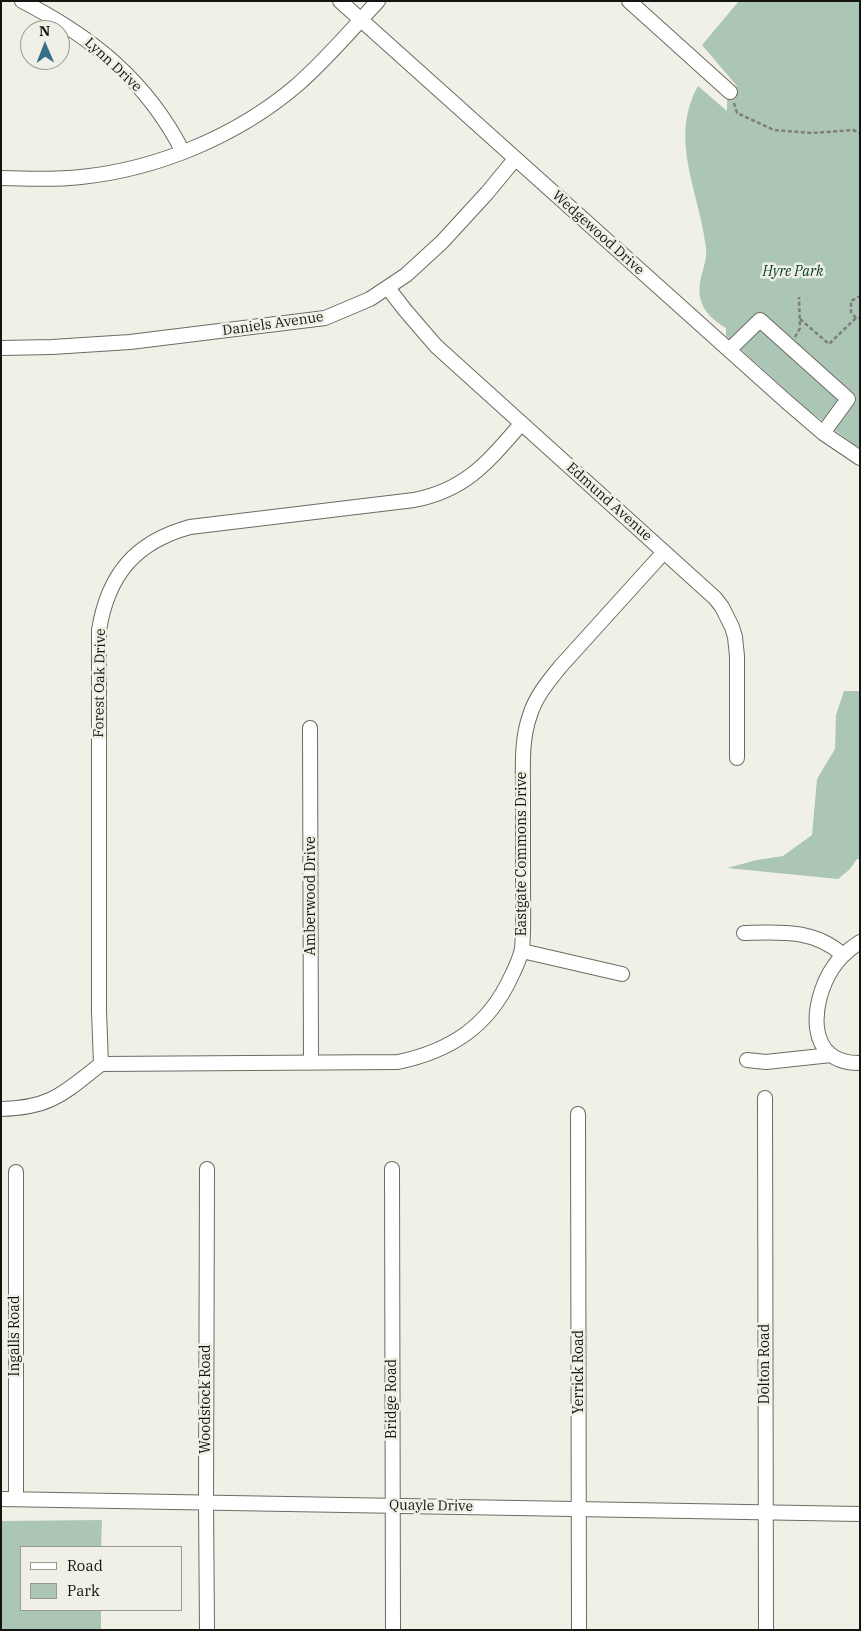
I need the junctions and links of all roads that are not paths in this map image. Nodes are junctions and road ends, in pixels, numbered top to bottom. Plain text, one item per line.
1 (22, 1) edge
2 (340, 1) edge
3 (378, 1) edge
4 (629, 1) edge
5 (360, 20) junction
6 (730, 92) road end
7 (183, 152) junction
8 (515, 159) junction
9 (1, 178) edge
10 (388, 288) junction
11 (1, 348) edge
12 (729, 350) junction
13 (521, 424) junction
14 (823, 433) junction
15 (860, 458) edge
16 (664, 552) junction
17 (310, 728) dead end
18 (737, 758) dead end
19 (744, 933) dead end
20 (860, 942) edge
21 (522, 951) junction
22 (843, 955) junction
23 (622, 974) dead end
24 (831, 1055) junction
25 (747, 1060) dead end
26 (310, 1063) junction
27 (860, 1063) edge
28 (101, 1064) junction
29 (765, 1098) dead end
30 (1, 1109) edge
31 (578, 1114) dead end
32 (206, 1169) dead end
33 (392, 1169) dead end
34 (16, 1172) dead end
35 (1, 1499) edge
36 (16, 1499) junction
37 (206, 1502) junction
38 (393, 1506) junction
39 (579, 1508) junction
40 (765, 1512) junction
41 (860, 1514) edge
42 (207, 1630) edge
43 (393, 1630) edge
44 (579, 1630) edge
45 (766, 1630) edge

1 - 7 street, Lynn Drive
2 - 5 street, Wedgewood Drive
3 - 5 street
4 - 6 street
5 - 7 street
5 - 8 street, Wedgewood Drive
7 - 9 street
8 - 10 street, Daniels Avenue
8 - 12 street, Wedgewood Drive
10 - 11 street, Daniels Avenue
10 - 13 street, Edmund Avenue
12 - 14 street, Wedgewood Drive
12 - 14 street
13 - 16 street, Edmund Avenue
13 - 28 street, Forest Oak Drive
14 - 15 street, Wedgewood Drive
16 - 18 street, Edmund Avenue
16 - 21 street, Eastgate Commons Drive
17 - 26 street, Amberwood Drive
19 - 22 street
20 - 22 street
21 - 23 street
21 - 26 street, Eastgate Commons Drive
22 - 24 street
24 - 25 street
24 - 27 street
26 - 28 street, Eastgate Commons Drive
28 - 30 street
29 - 40 street, Dolton Road
31 - 39 street, Yerrick Road
32 - 37 street, Woodstock Road
33 - 38 street, Bridge Road
34 - 36 street, Ingalls Road
35 - 36 street, Quayle Drive
36 - 37 street, Quayle Drive
37 - 38 street, Quayle Drive
37 - 42 street, Woodstock Road
38 - 39 street, Quayle Drive
38 - 43 street, Bridge Road
39 - 40 street, Quayle Drive
39 - 44 street, Yerrick Road
40 - 41 street, Quayle Drive
40 - 45 street, Dolton Road

